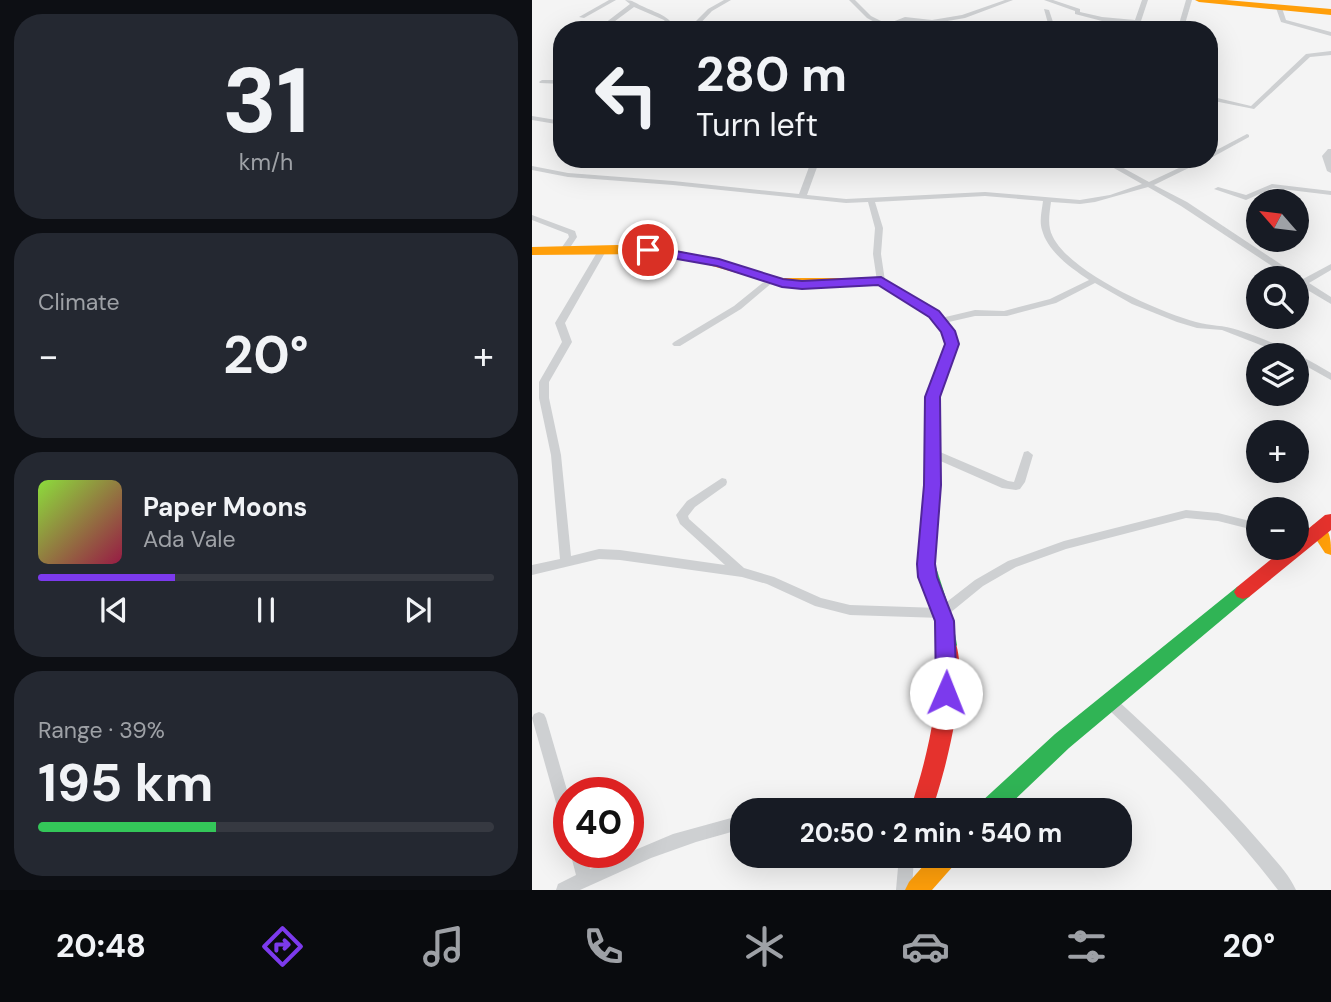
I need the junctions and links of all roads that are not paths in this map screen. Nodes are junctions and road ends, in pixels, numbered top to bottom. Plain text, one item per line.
1 (613, 0) edge
2 (728, 0) edge
3 (852, 0) edge
4 (859, 0) edge
5 (1010, 0) edge
6 (1046, 0) edge
7 (1145, 0) edge
8 (1189, 0) edge
9 (1199, 0) edge
10 (631, 3) edge
11 (1279, 8) junction
12 (1046, 10) dead end
13 (1331, 12) edge
14 (582, 17) dead end
15 (610, 21) edge
16 (669, 21) edge
17 (699, 21) edge
18 (876, 21) edge
19 (902, 21) edge
20 (926, 21) joint
21 (1049, 21) edge
22 (1123, 21) edge
23 (1138, 21) edge
24 (1183, 21) edge
25 (1331, 34) edge
26 (1331, 53) edge
27 (542, 82) dead end
28 (553, 82) edge
29 (1218, 100) edge
30 (532, 118) edge
31 (553, 122) edge
32 (1247, 136) dead end
33 (1218, 151) edge
34 (1331, 151) edge
35 (532, 168) edge
36 (813, 168) edge
37 (1118, 168) edge
38 (1184, 168) edge
39 (1331, 171) edge
40 (1148, 184) junction
41 (1218, 188) dead end
42 (1331, 192) edge
43 (802, 197) junction
44 (871, 200) junction
45 (1047, 200) junction
46 (532, 218) edge
47 (564, 250) junction
48 (532, 251) edge
49 (602, 251) junction
50 (1277, 266) edge
51 (1331, 267) edge
52 (1309, 276) edge
53 (770, 280) junction
54 (1095, 280) junction
55 (881, 281) junction
56 (1309, 287) edge
57 (1331, 301) edge
58 (940, 321) junction
59 (1262, 343) edge
60 (677, 344) dead end
61 (1309, 364) edge
62 (1331, 377) edge
63 (933, 453) junction
64 (1028, 455) dead end
65 (722, 482) dead end
66 (1246, 524) edge
67 (1325, 525) edge
68 (1309, 536) edge
69 (1331, 548) edge
70 (1279, 560) edge
71 (566, 561) junction
72 (532, 570) edge
73 (741, 572) junction
74 (941, 613) junction
75 (1111, 703) junction
76 (539, 718) dead end
77 (556, 777) edge
78 (926, 798) edge
79 (1001, 798) edge
80 (730, 826) edge
81 (582, 868) edge
82 (905, 868) edge
83 (936, 868) edge
84 (585, 879) junction
85 (564, 890) edge
86 (904, 890) edge
87 (917, 890) edge
88 (1288, 890) edge

1 - 14 street
2 - 17 street
3 - 4 street
3 - 18 street
5 - 20 street
6 - 22 street
7 - 23 street
8 - 24 street
9 - 11 street
10 - 15 street
10 - 16 street
11 - 13 street
11 - 25 street
12 - 21 street
19 - 20 street
26 - 29 street
27 - 28 street
30 - 31 street
32 - 33 street
34 - 39 street
35 - 43 street
36 - 43 street
37 - 40 street
38 - 40 street
40 - 45 street
40 - 50 street
41 - 42 street
43 - 44 street
44 - 45 street
44 - 55 street
45 - 54 street
46 - 47 street
47 - 48 street
47 - 49 street
49 - 53 street
49 - 71 street
51 - 52 street
53 - 55 street
53 - 60 street
54 - 58 street
54 - 59 street
55 - 58 street
56 - 57 street
58 - 63 street
61 - 62 street
63 - 64 street
63 - 74 street
65 - 73 street
66 - 74 street
67 - 68 street
67 - 69 street
70 - 75 street
71 - 72 street
71 - 73 street
73 - 74 street
74 - 78 street
75 - 79 street
75 - 88 street
76 - 77 street
80 - 84 street
81 - 84 street
82 - 86 street
83 - 87 street
84 - 85 street

